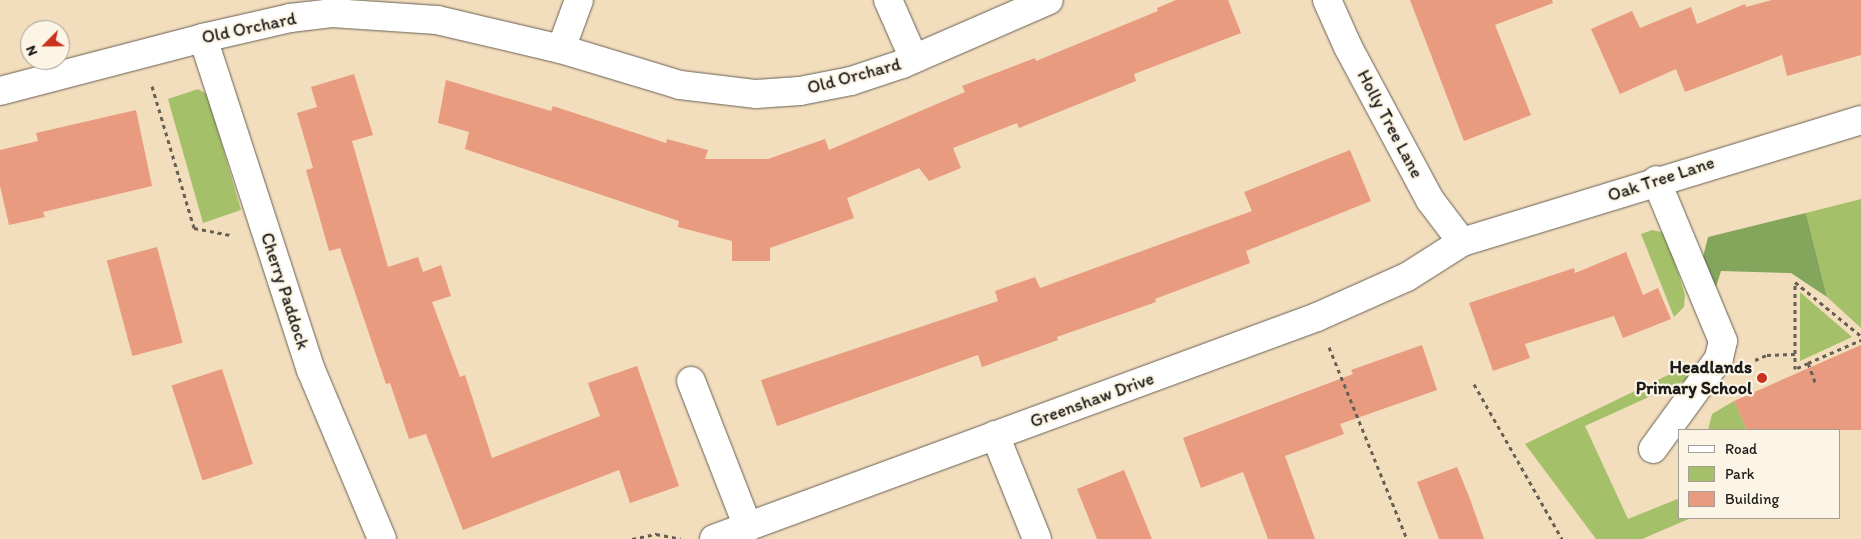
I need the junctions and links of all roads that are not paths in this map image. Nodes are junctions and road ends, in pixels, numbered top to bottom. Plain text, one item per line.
1 (578, 0) edge
2 (888, 0) edge
3 (1049, 0) edge
4 (1327, 0) edge
5 (203, 38) junction
6 (561, 49) junction
7 (914, 59) junction
8 (0, 91) edge
9 (1861, 120) edge
10 (1656, 180) junction
11 (1462, 242) junction
12 (691, 381) dead end
13 (995, 435) junction
14 (1653, 448) dead end
15 (748, 527) junction
16 (382, 539) edge
17 (714, 539) edge
18 (1037, 539) edge

1 - 6 street
2 - 7 street
3 - 7 street, Old Orchard
4 - 11 street, Holly Tree Lane
5 - 6 street, Old Orchard
5 - 8 street, Old Orchard
5 - 16 street, Cherry Paddock
6 - 7 street, Old Orchard
9 - 10 street, Oak Tree Lane
10 - 11 street, Oak Tree Lane
10 - 14 street
11 - 13 street, Greenshaw Drive
12 - 15 street
13 - 15 street, Greenshaw Drive
13 - 18 street
15 - 17 street, Greenshaw Drive

